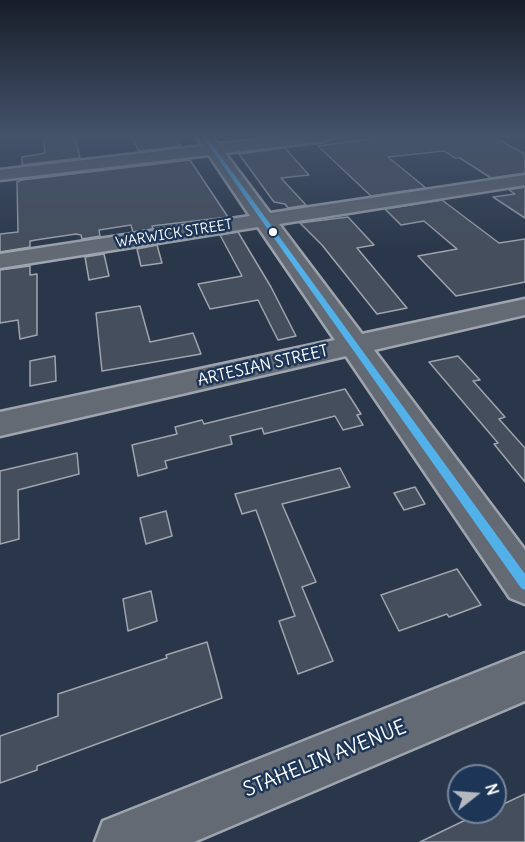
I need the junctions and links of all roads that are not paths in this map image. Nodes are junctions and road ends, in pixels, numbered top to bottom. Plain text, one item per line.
1 (232, 175) edge
2 (525, 180) edge
3 (264, 220) junction
4 (0, 261) edge
5 (525, 307) edge
6 (353, 345) junction
7 (0, 424) edge
8 (525, 584) edge
9 (525, 677) edge
10 (124, 842) edge

1 - 3 street
2 - 3 street, WARWICK STREET
3 - 4 street, WARWICK STREET
3 - 6 street
5 - 6 street, ARTESIAN STREET
6 - 7 street, ARTESIAN STREET
6 - 8 street
9 - 10 street, STAHELIN AVENUE

